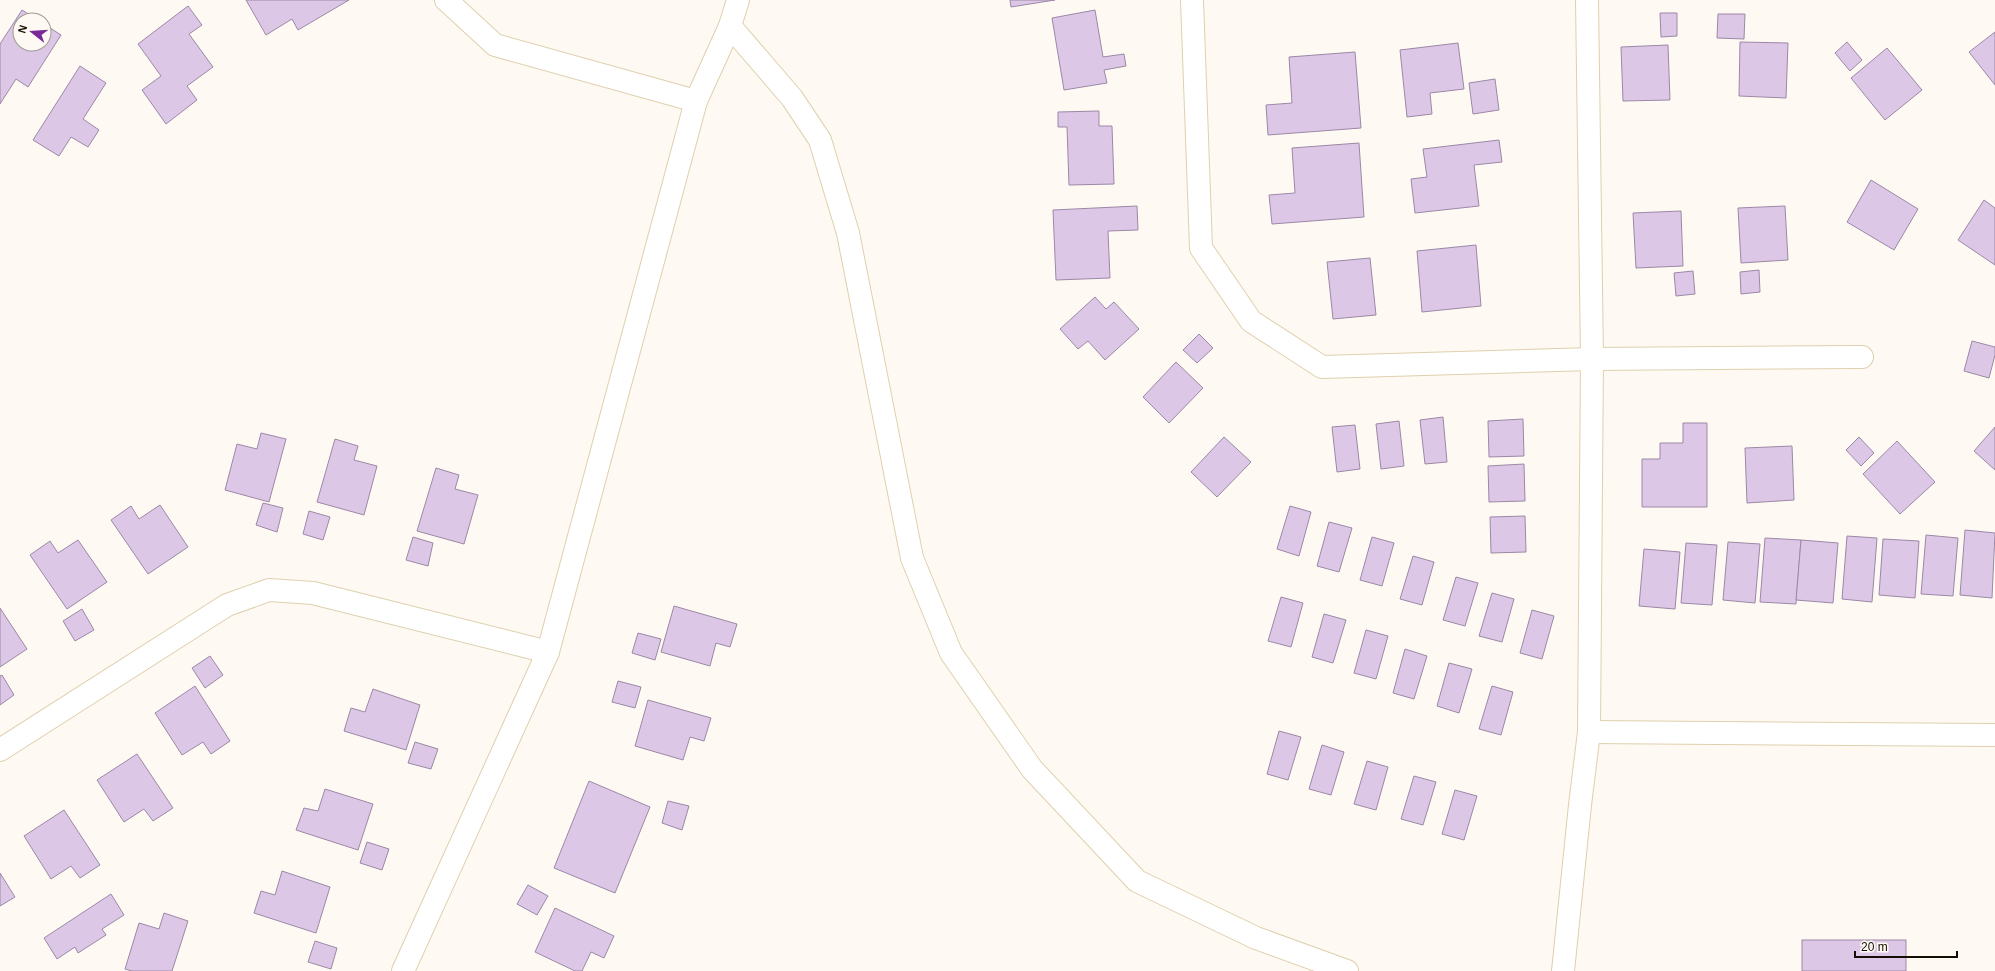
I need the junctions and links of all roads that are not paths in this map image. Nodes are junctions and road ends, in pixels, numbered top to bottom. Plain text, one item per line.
1 (446, 0) edge
2 (738, 0) edge
3 (1192, 0) edge
4 (1587, 0) edge
5 (730, 26) junction
6 (696, 100) junction
7 (1862, 357) dead end
8 (1592, 359) junction
9 (548, 652) junction
10 (1589, 732) junction
11 (1995, 735) edge
12 (0, 750) edge
13 (403, 971) edge
14 (1347, 971) edge
15 (1563, 971) edge

1 - 6 street
2 - 5 street
3 - 8 street
4 - 8 street
5 - 6 street
5 - 14 street
6 - 9 street
7 - 8 street
8 - 10 street
9 - 12 street
9 - 13 street
10 - 11 street
10 - 15 street

